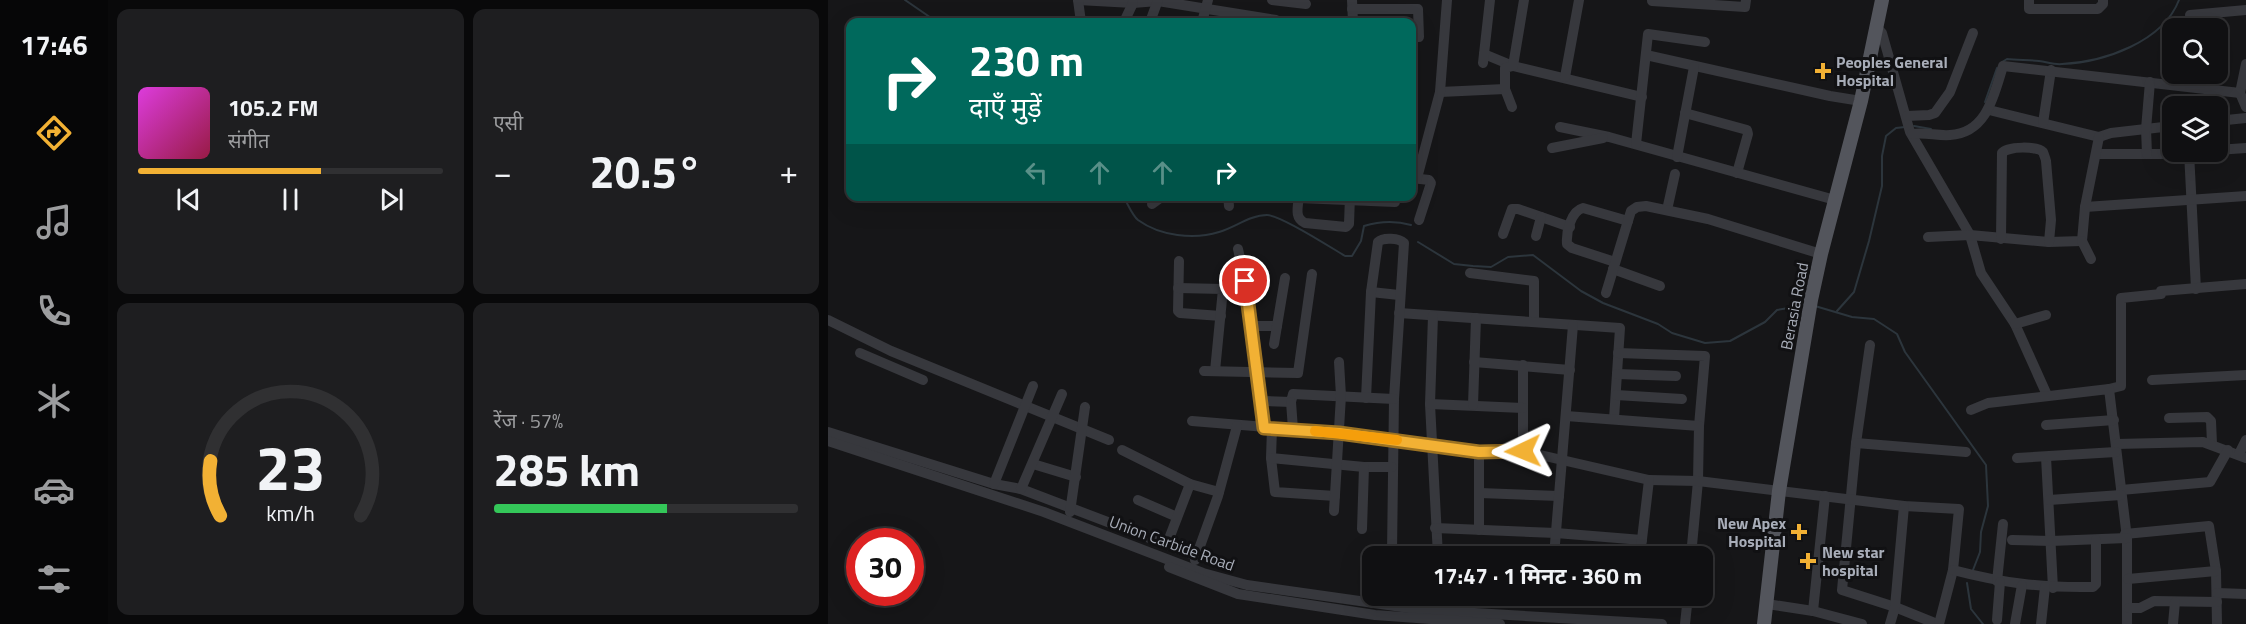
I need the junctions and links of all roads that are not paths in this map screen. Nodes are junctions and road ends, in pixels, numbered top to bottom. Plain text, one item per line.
1 (1078, 0) edge
2 (1447, 0) edge
3 (1490, 0) edge
4 (1524, 0) edge
5 (1579, 0) edge
6 (1674, 0) edge
7 (1746, 0) edge
8 (1874, 0) edge
9 (1882, 0) edge
10 (2029, 0) edge
11 (2103, 0) edge
12 (1158, 1) edge
13 (1275, 1) edge
14 (1652, 1) edge
15 (1132, 3) junction
16 (1306, 4) dead end
17 (1352, 4) edge
18 (1207, 5) edge
19 (2246, 10) edge
20 (2190, 15) dead end
21 (1081, 18) edge
22 (1126, 18) edge
23 (1152, 18) edge
24 (1263, 18) edge
25 (1276, 18) edge
26 (1876, 27) junction
27 (1973, 33) dead end
28 (1416, 37) edge
29 (1705, 42) dead end
30 (1646, 55) junction
31 (2246, 64) edge
32 (1513, 66) junction
33 (1694, 67) junction
34 (2051, 70) junction
35 (1565, 77) junction
36 (2150, 82) junction
37 (1504, 89) junction
38 (1440, 92) junction
39 (2240, 93) junction
40 (1642, 97) junction
41 (1858, 101) junction
42 (1512, 107) dead end
43 (2246, 107) edge
44 (1989, 110) junction
45 (1685, 113) junction
46 (2246, 118) edge
47 (2228, 120) edge
48 (2043, 123) junction
49 (1909, 126) junction
50 (1560, 127) dead end
51 (2162, 127) edge
52 (2146, 129) junction
53 (1609, 137) junction
54 (2099, 137) junction
55 (1635, 144) junction
56 (1552, 148) dead end
57 (2246, 148) edge
58 (2228, 149) edge
59 (2162, 153) edge
60 (2096, 154) junction
61 (2147, 154) junction
62 (1677, 157) junction
63 (2190, 162) edge
64 (1416, 171) edge
65 (1737, 173) junction
66 (1675, 174) dead end
67 (1416, 178) edge
68 (2246, 196) edge
69 (1831, 199) junction
70 (2193, 200) junction
71 (1156, 201) edge
72 (1299, 201) edge
73 (1350, 201) edge
74 (1380, 201) edge
75 (1395, 202) dead end
76 (1152, 204) dead end
77 (2085, 207) junction
78 (1667, 210) junction
79 (1541, 217) junction
80 (1419, 220) dead end
81 (1628, 221) junction
82 (1570, 227) junction
83 (1503, 234) dead end
84 (1970, 235) junction
85 (1536, 236) dead end
86 (1928, 237) dead end
87 (2001, 239) junction
88 (2082, 241) junction
89 (2049, 242) junction
90 (1238, 249) dead end
91 (1817, 253) junction
92 (2091, 259) dead end
93 (1179, 261) dead end
94 (1614, 266) junction
95 (1470, 273) dead end
96 (1312, 274) dead end
97 (1284, 278) dead end
98 (2246, 284) edge
99 (1660, 286) dead end
100 (1178, 288) junction
101 (2196, 289) junction
102 (1371, 292) junction
103 (1606, 292) dead end
104 (1399, 295) junction
105 (1399, 313) junction
106 (2046, 315) dead end
107 (1221, 316) junction
108 (1433, 316) junction
109 (1476, 318) junction
110 (828, 320) edge
111 (1534, 322) junction
112 (2015, 324) junction
113 (1573, 325) junction
114 (1252, 326) junction
115 (1277, 327) junction
116 (1274, 344) dead end
117 (1869, 345) dead end
118 (891, 351) junction
119 (860, 353) dead end
120 (1618, 353) junction
121 (1339, 362) dead end
122 (1474, 362) junction
123 (883, 363) junction
124 (1523, 365) junction
125 (1570, 370) junction
126 (1258, 373) junction
127 (1298, 373) junction
128 (1617, 374) junction
129 (2246, 375) edge
130 (1676, 376) dead end
131 (923, 380) dead end
132 (2152, 380) dead end
133 (1033, 386) dead end
134 (2109, 389) junction
135 (1062, 394) dead end
136 (1616, 395) junction
137 (2047, 395) junction
138 (1341, 396) junction
139 (1292, 398) junction
140 (1366, 398) junction
141 (1394, 399) junction
142 (1682, 399) dead end
143 (1262, 401) junction
144 (1430, 404) junction
145 (1473, 405) junction
146 (1026, 406) junction
147 (1085, 407) dead end
148 (1523, 408) junction
149 (1971, 410) dead end
150 (1566, 416) junction
151 (1052, 418) junction
152 (2169, 418) dead end
153 (1614, 419) junction
154 (2114, 420) junction
155 (1192, 421) dead end
156 (2046, 425) dead end
157 (1237, 426) junction
158 (1699, 426) junction
159 (1268, 428) junction
160 (1082, 429) junction
161 (1293, 429) junction
162 (828, 432) edge
163 (1339, 433) junction
164 (1109, 440) dead end
165 (1394, 440) junction
166 (2246, 440) edge
167 (828, 441) edge
168 (1856, 442) junction
169 (2212, 444) junction
170 (1432, 446) junction
171 (828, 448) edge
172 (2116, 448) junction
173 (1122, 450) dead end
174 (2228, 450) junction
175 (1523, 451) junction
176 (1479, 452) junction
177 (1965, 452) dead end
178 (2242, 456) edge
179 (2046, 457) junction
180 (1270, 458) junction
181 (2017, 458) dead end
182 (1563, 461) junction
183 (1033, 464) junction
184 (1337, 464) junction
185 (1364, 467) junction
186 (1392, 467) junction
187 (1076, 477) junction
188 (1649, 480) junction
189 (1698, 481) junction
190 (994, 484) junction
191 (1190, 484) junction
192 (1021, 489) junction
193 (1776, 491) junction
194 (1219, 492) junction
195 (1480, 493) junction
196 (2121, 493) junction
197 (1335, 496) junction
198 (1559, 496) junction
199 (1825, 496) junction
200 (1138, 500) dead end
201 (1851, 500) junction
202 (2049, 500) junction
203 (1904, 506) junction
204 (1071, 508) junction
205 (1334, 511) dead end
206 (1177, 517) junction
207 (1067, 521) junction
208 (2003, 524) dead end
209 (1436, 528) junction
210 (1362, 529) dead end
211 (1479, 530) junction
212 (1556, 533) junction
213 (2126, 536) junction
214 (1642, 540) junction
215 (2012, 540) dead end
216 (2096, 540) junction
217 (2051, 541) junction
218 (1167, 544) junction
219 (1392, 546) edge
220 (1437, 546) edge
221 (1555, 546) edge
222 (1642, 546) edge
223 (1692, 546) edge
224 (1197, 556) junction
225 (1191, 568) junction
226 (1953, 570) junction
227 (2216, 571) junction
228 (2128, 579) junction
229 (1999, 581) junction
230 (2022, 585) junction
231 (2049, 587) junction
232 (2246, 594) edge
233 (2217, 598) junction
234 (2175, 602) junction
235 (1767, 604) junction
236 (1687, 606) edge
237 (1895, 607) junction
238 (2129, 608) junction
239 (1814, 611) junction
240 (1419, 617) edge
241 (1440, 618) edge
242 (1997, 620) dead end
243 (1500, 624) edge
244 (1662, 624) edge
245 (1685, 624) edge
246 (1758, 624) edge
247 (1764, 624) edge
248 (1862, 624) edge
249 (1890, 624) edge
250 (1937, 624) edge
251 (2015, 624) edge
252 (2041, 624) edge
253 (2127, 624) edge
254 (2173, 624) edge
255 (2217, 624) edge

1 - 15 street
1 - 21 street
2 - 38 street
3 - 32 street
4 - 32 street
5 - 35 street
6 - 7 street
6 - 14 street
8 - 41 main road, Berasia Road
9 - 26 main road, Berasia Road
10 - 11 street
12 - 15 street
12 - 18 street
12 - 23 street
13 - 16 street
13 - 25 street
15 - 22 street
17 - 28 street
18 - 24 street
19 - 20 street
26 - 41 main road, Berasia Road
26 - 49 street
27 - 49 street
29 - 30 street
30 - 33 street
30 - 40 street
31 - 39 street
32 - 35 street
32 - 37 street
33 - 41 street
33 - 45 street
34 - 36 street
34 - 44 street
34 - 48 street
35 - 40 street
36 - 39 street
36 - 52 street
37 - 38 street
37 - 42 street
38 - 64 street
39 - 43 street
40 - 55 street
41 - 69 main road, Berasia Road
44 - 48 street
44 - 49 street
45 - 62 street
45 - 65 street
46 - 47 street
48 - 54 street
49 - 84 street
50 - 53 street
51 - 52 street
52 - 54 street
52 - 61 street
53 - 55 street
53 - 56 street
54 - 60 street
55 - 62 street
57 - 58 street
59 - 61 street
60 - 61 street
60 - 77 street
62 - 65 street
63 - 70 street
65 - 69 street
66 - 78 street
67 - 80 street
68 - 70 street
69 - 91 main road, Berasia Road
70 - 77 street
70 - 101 street
71 - 76 street
72 - 73 street
74 - 75 street
77 - 88 street
78 - 81 street
78 - 91 street
79 - 82 street
79 - 83 street
79 - 85 street
81 - 82 street
81 - 94 street
82 - 94 street
84 - 86 street
84 - 87 street
84 - 112 street
87 - 89 street
87 - 89 street
88 - 89 street
88 - 92 street
90 - 114 street
91 - 193 main road, Berasia Road
93 - 100 street
94 - 99 street
94 - 103 street
95 - 111 street
96 - 127 street
97 - 115 street
98 - 101 street
100 - 107 street
100 - 107 street
101 - 134 street
102 - 104 street
102 - 104 street
102 - 140 street
104 - 105 street
105 - 108 street
105 - 141 street
106 - 112 street
107 - 126 street
108 - 109 street
108 - 144 street
109 - 111 street
109 - 122 street
110 - 118 street
111 - 113 street
112 - 137 street
113 - 120 street
113 - 125 street
114 - 115 street
114 - 126 street
115 - 116 street
117 - 168 street
118 - 123 street
118 - 146 street
119 - 123 street
120 - 128 street
120 - 158 street
121 - 138 street
122 - 124 street
122 - 145 street
123 - 131 street
124 - 125 street
124 - 148 street
125 - 150 street
126 - 127 street
126 - 143 street
127 - 139 street
128 - 130 street
128 - 136 street
129 - 132 street
133 - 146 street
134 - 137 street
134 - 154 street
135 - 151 street
136 - 142 street
136 - 153 street
137 - 149 street
138 - 139 street
138 - 140 street
138 - 163 street
139 - 143 street
139 - 161 street
140 - 141 street
141 - 165 street
143 - 159 street
144 - 145 street
144 - 170 street
145 - 148 street
146 - 151 street
146 - 190 street
147 - 160 street
148 - 175 street
150 - 153 street
150 - 182 street
151 - 160 street
151 - 183 street
152 - 169 street
153 - 158 street
154 - 156 street
154 - 172 street
155 - 157 street
157 - 159 street
157 - 194 street
158 - 189 street
159 - 161 street
159 - 180 street
160 - 164 street
160 - 187 street
161 - 163 street
162 - 190 street
163 - 165 street
163 - 184 street
165 - 170 street
165 - 186 street
166 - 178 street
167 - 207 street, Union Carbide Road
168 - 177 street
168 - 201 street
169 - 172 street
169 - 174 street
170 - 176 street
170 - 209 street
171 - 240 street, Union Carbide Road
172 - 179 street
172 - 196 street
173 - 191 street
174 - 178 street
174 - 196 street
175 - 176 street
175 - 182 street
176 - 195 street
179 - 181 street
179 - 202 street
180 - 184 street
180 - 197 street
182 - 188 street
182 - 198 street
183 - 187 street
183 - 192 street
184 - 185 street
184 - 197 street
185 - 186 street
185 - 210 street
186 - 219 street
187 - 204 street
188 - 189 street
188 - 214 street
189 - 193 street
189 - 223 street
190 - 192 street
191 - 194 street
191 - 206 street
192 - 204 street
193 - 199 street
193 - 235 main road, Berasia Road
193 - 246 main road, Berasia Road
194 - 224 street
195 - 198 street
195 - 211 street
196 - 202 street
196 - 213 street
197 - 205 street
198 - 212 street
199 - 201 street
199 - 239 street
200 - 206 street
201 - 203 street
201 - 237 street
202 - 217 street
203 - 226 street
203 - 237 street
204 - 207 street
204 - 218 street
206 - 218 street
207 - 225 street, Union Carbide Road
208 - 229 street
209 - 211 street
209 - 220 street
211 - 212 street
212 - 214 street
212 - 221 street
213 - 216 street
213 - 227 street
213 - 228 street
214 - 222 street
215 - 217 street
216 - 217 street
216 - 231 street
217 - 231 street
218 - 224 street
224 - 225 street
225 - 240 street, Union Carbide Road
226 - 229 street
226 - 250 street
227 - 228 street
227 - 233 street
228 - 238 street
229 - 230 street
229 - 242 street
230 - 231 street
230 - 251 street
231 - 252 street
232 - 233 street
233 - 234 street
233 - 255 street
234 - 238 street
234 - 254 street
235 - 239 street
235 - 247 main road, Berasia Road
236 - 245 street
237 - 249 street
237 - 250 street
238 - 253 street
239 - 248 street
240 - 241 street, Union Carbide Road
241 - 243 street, Union Carbide Road
241 - 244 street, Union Carbide Road

